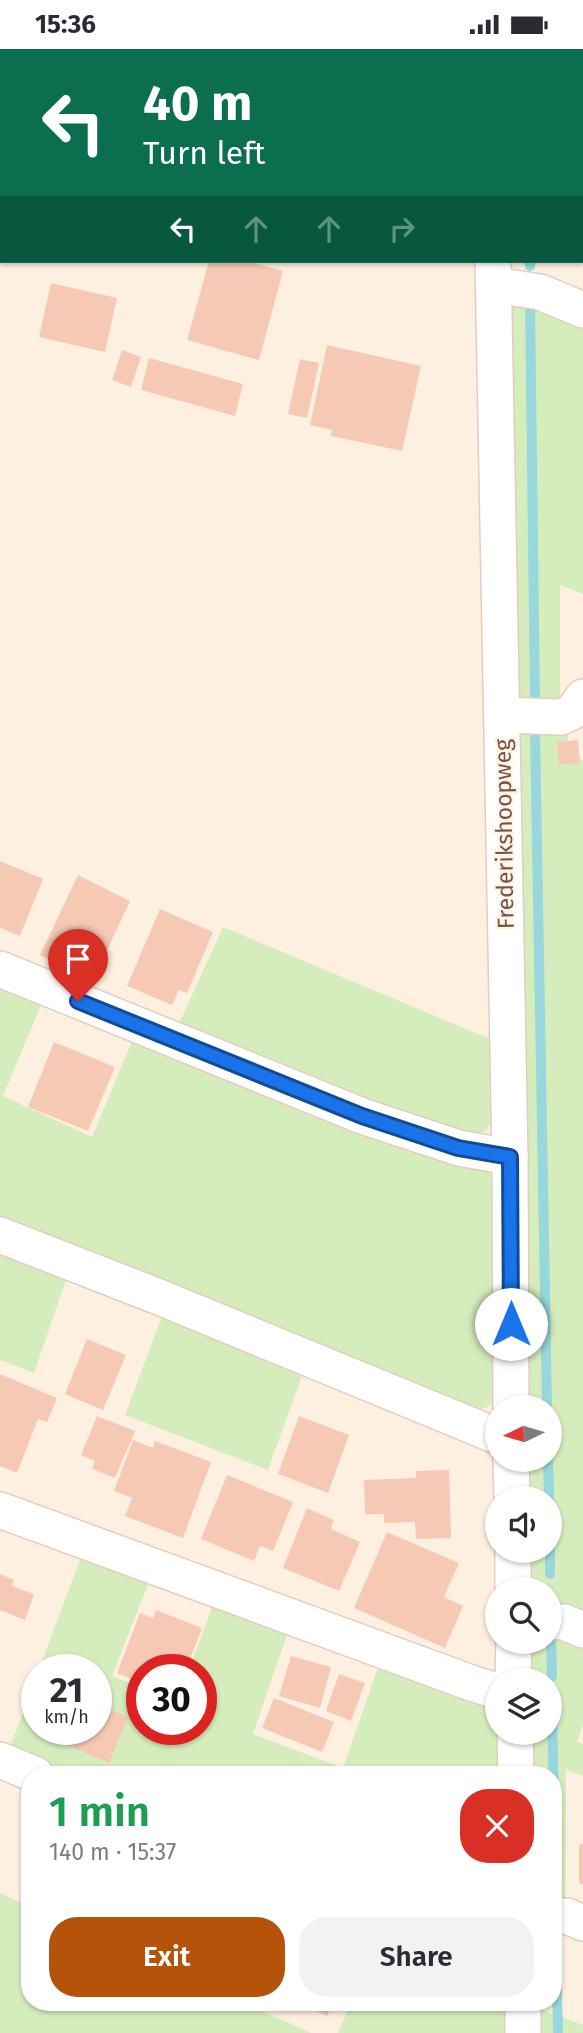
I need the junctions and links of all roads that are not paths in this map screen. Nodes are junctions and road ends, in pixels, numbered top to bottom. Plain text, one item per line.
1 (494, 273) edge
2 (583, 310) edge
3 (583, 697) edge
4 (502, 715) junction
5 (0, 969) edge
6 (510, 1157) junction
7 (0, 1235) edge
8 (511, 1395) edge
9 (485, 1431) edge
10 (0, 1510) edge
11 (562, 1622) edge
12 (583, 1630) edge
13 (485, 1687) edge
14 (515, 1745) edge
15 (0, 1760) edge
16 (516, 1766) edge
17 (21, 1769) edge
18 (562, 1916) edge
19 (583, 1923) edge
20 (523, 2011) edge
21 (523, 2033) edge

1 - 2 street
1 - 4 street, Frederikshoopweg
3 - 4 street
4 - 6 street, Frederikshoopweg
5 - 6 street
6 - 8 street, Frederikshoopweg
7 - 9 street
10 - 13 street
11 - 12 street
14 - 16 street
15 - 17 street
18 - 19 street
20 - 21 street

